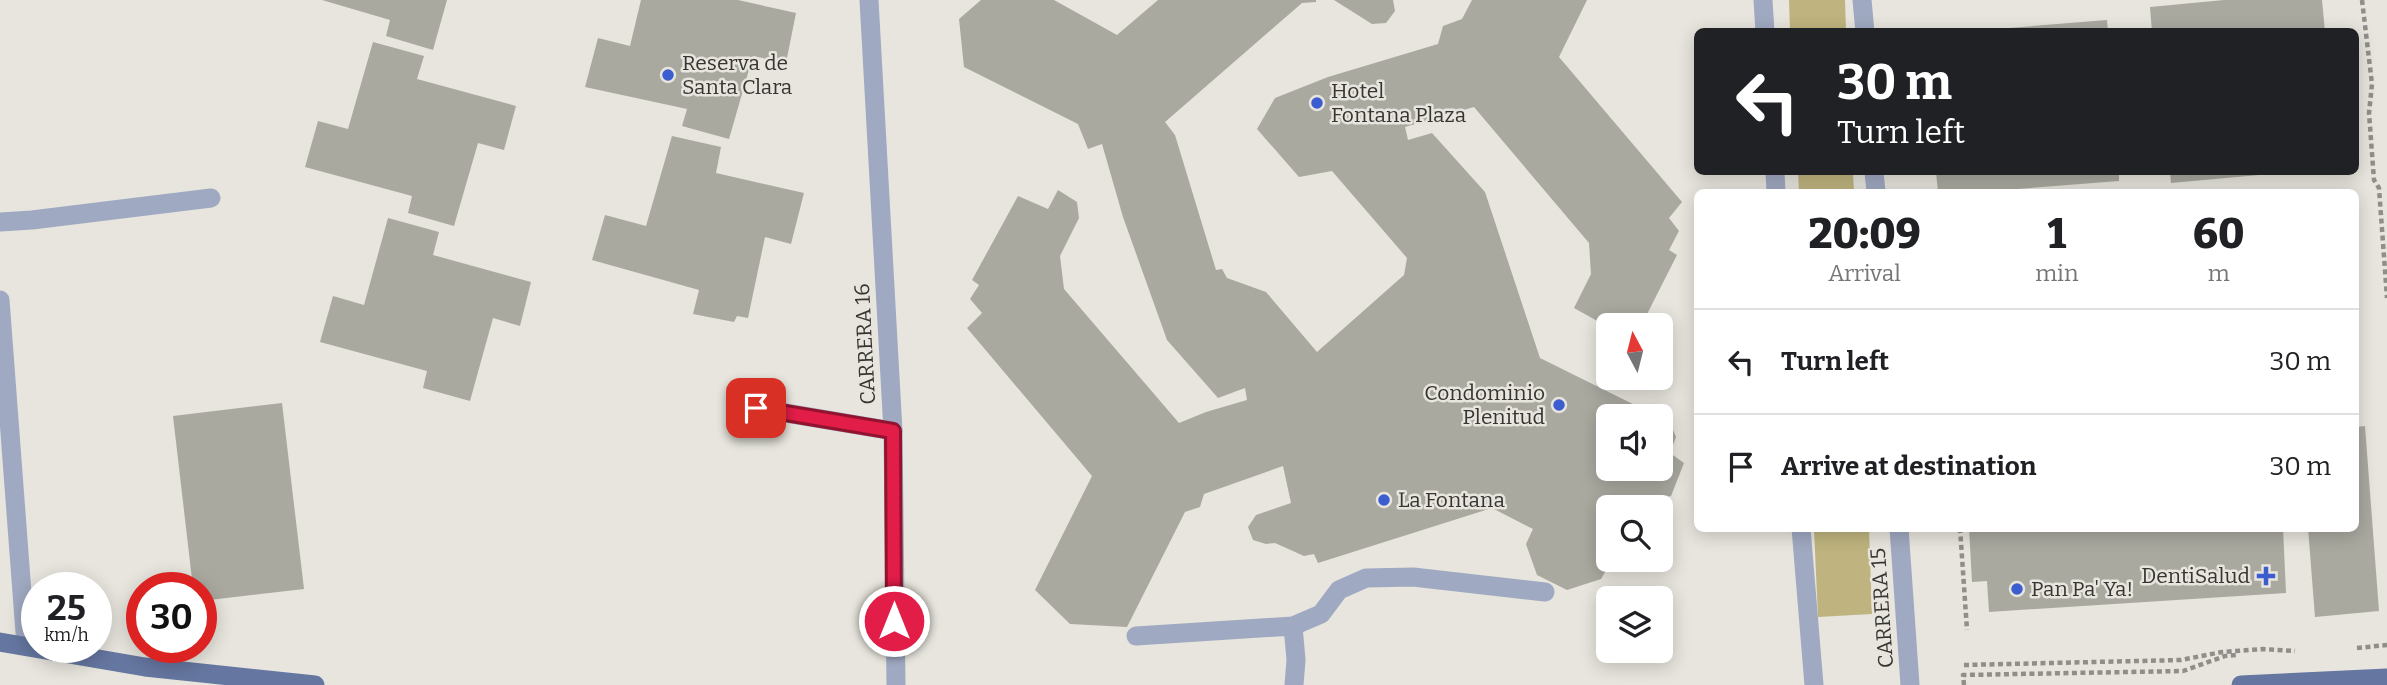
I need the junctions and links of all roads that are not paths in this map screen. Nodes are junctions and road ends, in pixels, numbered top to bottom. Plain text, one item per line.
1 (869, 0) edge
2 (1763, 0) edge
3 (1862, 0) edge
4 (1765, 28) edge
5 (1864, 28) edge
6 (211, 198) dead end
7 (0, 222) edge
8 (0, 300) edge
9 (756, 408) dead end
10 (893, 431) junction
11 (1801, 532) edge
12 (1899, 532) edge
13 (21, 579) edge
14 (1545, 592) dead end
15 (1293, 626) junction
16 (1136, 636) dead end
17 (0, 642) edge
18 (21, 645) edge
19 (112, 661) edge
20 (2387, 678) edge
21 (315, 685) edge
22 (895, 685) edge
23 (1294, 685) edge
24 (1814, 685) edge
25 (1910, 685) edge
26 (2241, 685) edge

1 - 10 street, CARRERA 16
2 - 4 street
3 - 5 street
6 - 7 street
8 - 13 street
9 - 10 street
10 - 22 street, CARRERA 16
11 - 24 street
12 - 25 street, CARRERA 15
14 - 15 street
15 - 16 street
15 - 23 street
17 - 18 main road
19 - 21 main road
20 - 26 main road

